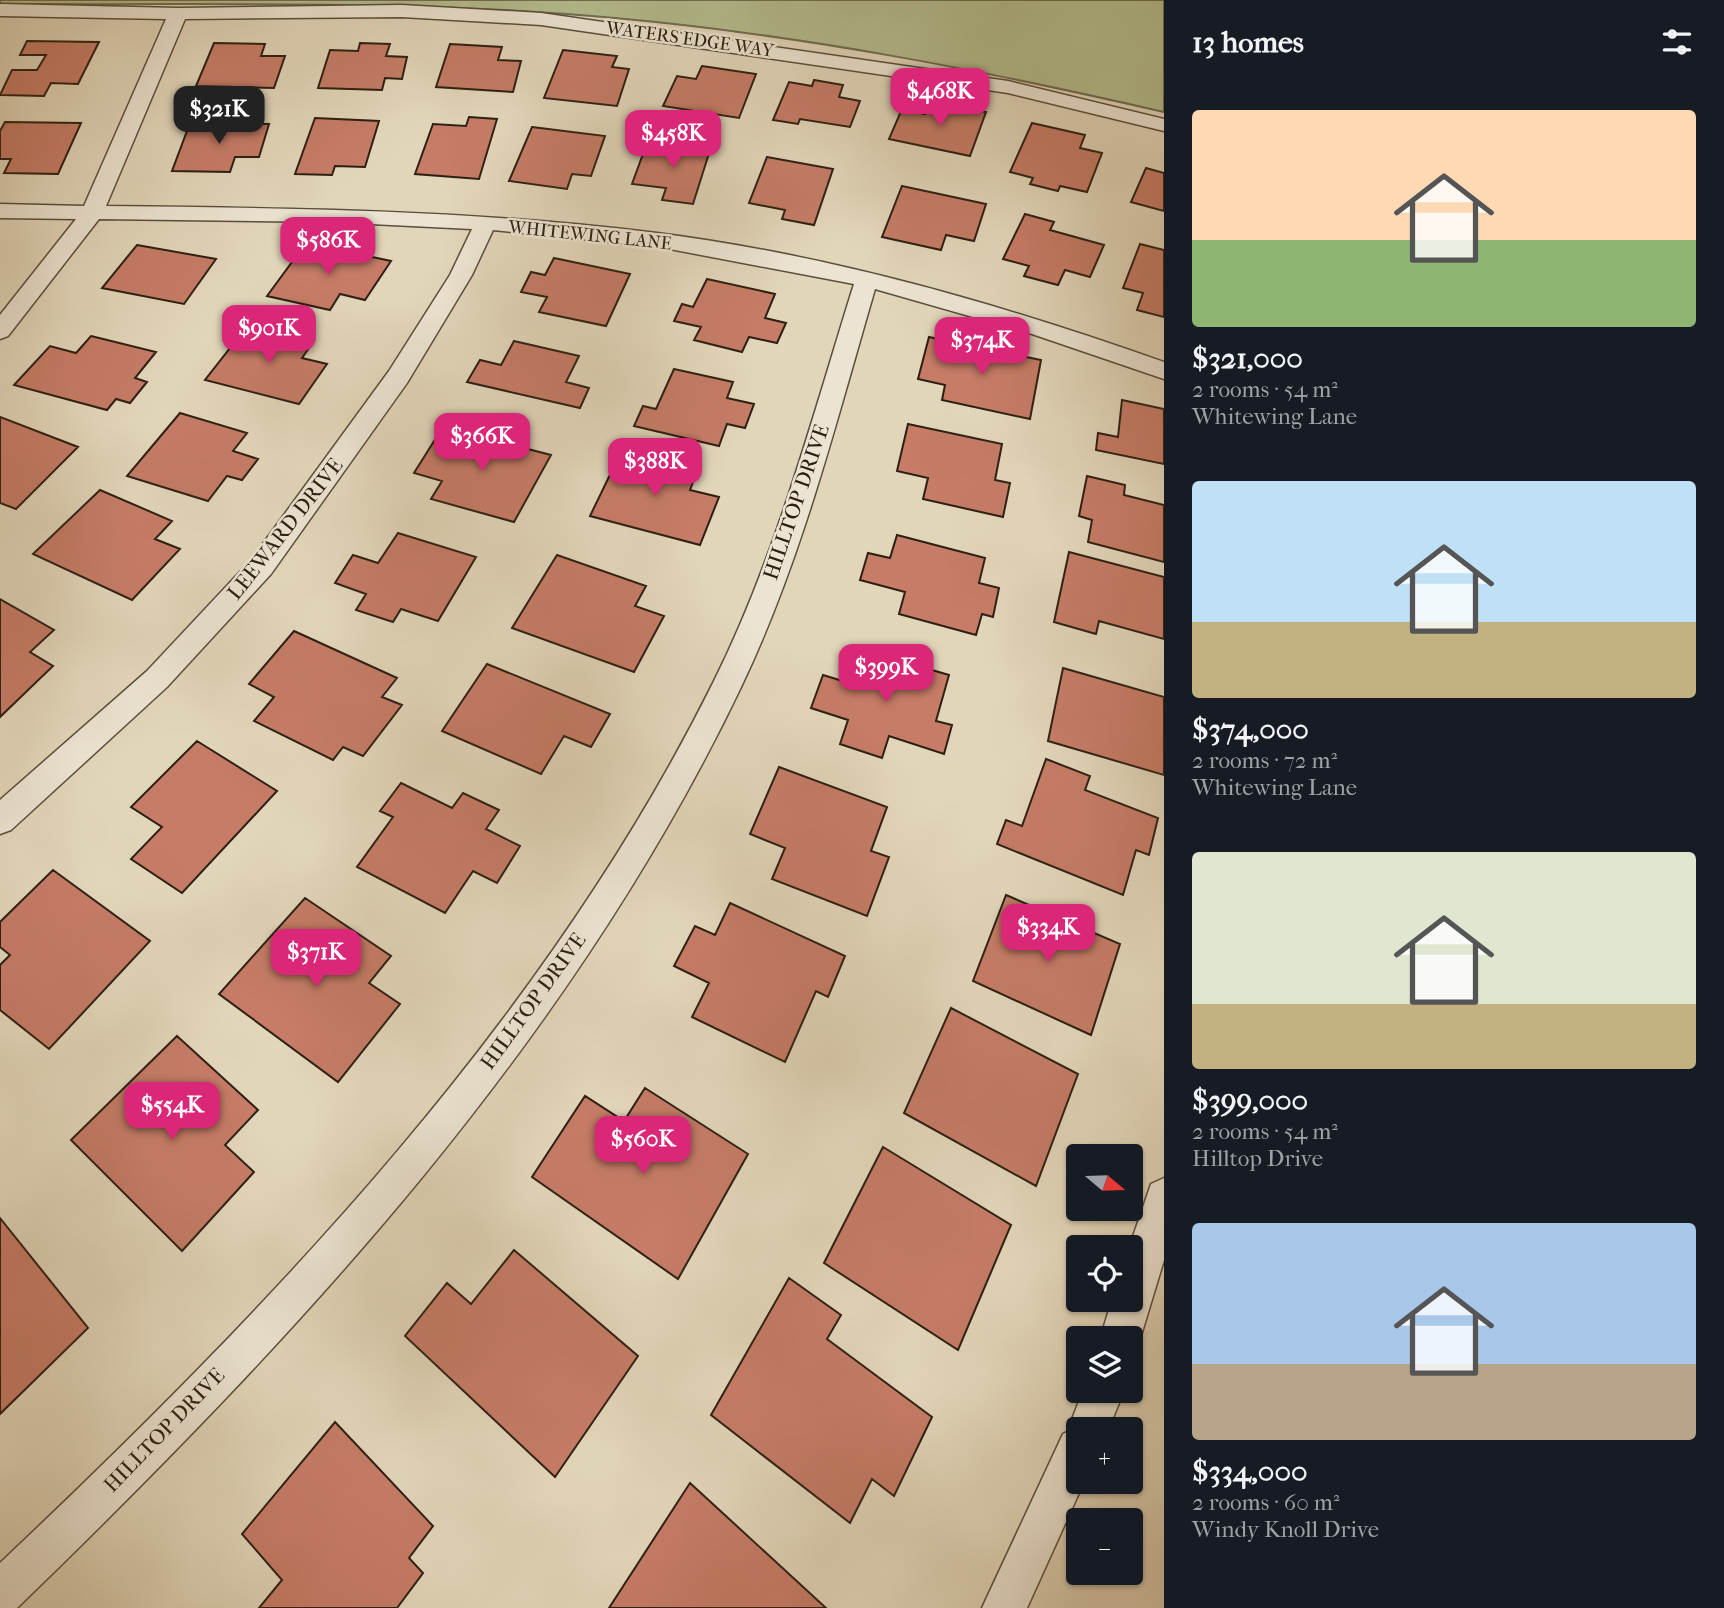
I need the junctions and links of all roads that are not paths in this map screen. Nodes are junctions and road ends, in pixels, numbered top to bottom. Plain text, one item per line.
1 (0, 10) edge
2 (178, 14) junction
3 (1164, 125) edge
4 (0, 211) edge
5 (92, 213) junction
6 (485, 224) junction
7 (866, 281) junction
8 (0, 331) edge
9 (1164, 371) edge
10 (0, 820) edge
11 (1164, 1197) edge
12 (1125, 1326) edge
13 (1066, 1475) edge
14 (0, 1594) edge
15 (1004, 1608) edge

1 - 2 street, WATERS EDGE WAY
2 - 3 street, WATERS EDGE WAY
2 - 5 street
4 - 5 street, WHITEWING LANE
5 - 6 street, WHITEWING LANE
5 - 8 street
6 - 7 street, WHITEWING LANE
6 - 10 street, LEEWARD DRIVE
7 - 9 street, WHITEWING LANE
7 - 14 street, HILLTOP DRIVE
11 - 12 street
13 - 15 street

